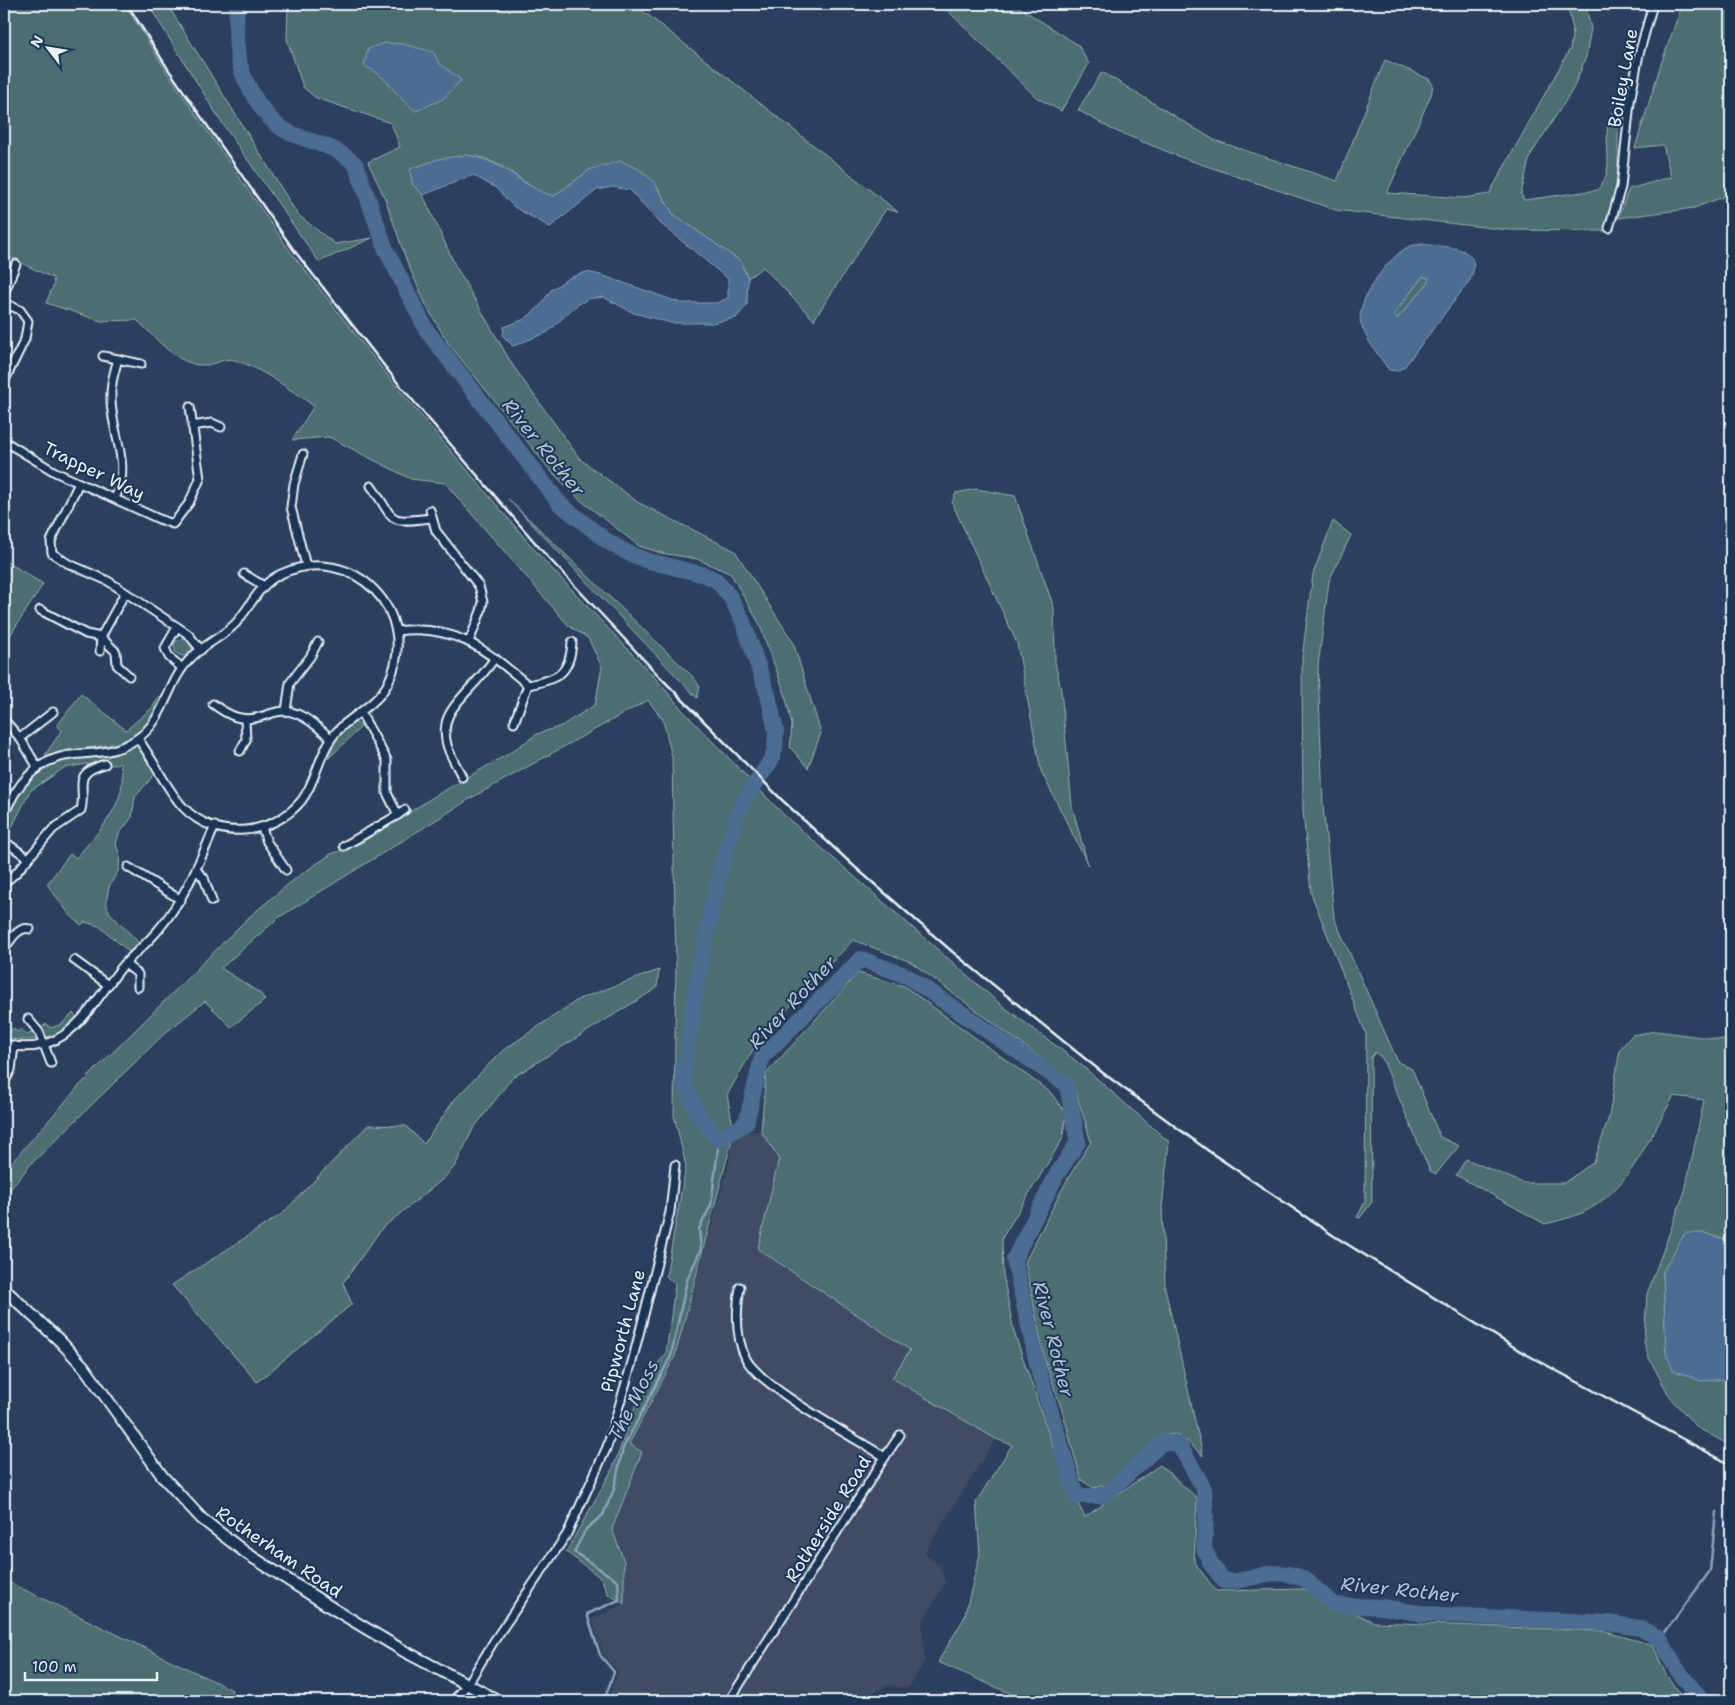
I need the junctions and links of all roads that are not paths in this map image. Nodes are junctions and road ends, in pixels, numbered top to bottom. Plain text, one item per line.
1 (1653, 4) edge
2 (1608, 228) dead end
3 (16, 264) dead end
4 (4, 294) edge
5 (4, 303) edge
6 (103, 356) dead end
7 (118, 359) junction
8 (141, 364) dead end
9 (4, 382) edge
10 (190, 407) dead end
11 (192, 426) junction
12 (221, 427) dead end
13 (4, 441) edge
14 (303, 454) dead end
15 (79, 483) junction
16 (371, 486) dead end
17 (115, 498) junction
18 (430, 510) dead end
19 (431, 518) junction
20 (306, 566) junction
21 (244, 574) dead end
22 (264, 586) junction
23 (125, 593) junction
24 (40, 610) dead end
25 (176, 627) junction
26 (396, 631) junction
27 (101, 637) junction
28 (318, 642) dead end
29 (469, 642) junction
30 (572, 642) dead end
31 (202, 650) junction
32 (100, 651) dead end
33 (495, 658) junction
34 (182, 668) junction
35 (129, 676) dead end
36 (528, 685) junction
37 (213, 704) dead end
38 (286, 711) junction
39 (53, 712) dead end
40 (361, 713) junction
41 (4, 720) edge
42 (245, 720) junction
43 (514, 723) dead end
44 (20, 738) junction
45 (331, 738) junction
46 (138, 739) junction
47 (240, 752) dead end
48 (105, 764) dead end
49 (38, 768) junction
50 (462, 776) dead end
51 (405, 810) dead end
52 (398, 815) junction
53 (4, 816) edge
54 (215, 826) junction
55 (262, 828) junction
56 (4, 841) edge
57 (344, 846) dead end
58 (28, 858) junction
59 (128, 867) dead end
60 (286, 870) dead end
61 (197, 871) junction
62 (4, 883) edge
63 (180, 900) junction
64 (212, 901) dead end
65 (30, 929) dead end
66 (4, 948) edge
67 (74, 960) dead end
68 (125, 964) junction
69 (108, 985) junction
70 (138, 987) dead end
71 (28, 1019) dead end
72 (4, 1044) edge
73 (43, 1044) junction
74 (14, 1046) junction
75 (51, 1063) dead end
76 (4, 1083) edge
77 (675, 1165) dead end
78 (740, 1287) dead end
79 (4, 1289) edge
80 (900, 1435) dead end
81 (884, 1457) junction
82 (468, 1684) junction
83 (452, 1701) edge
84 (499, 1701) edge
85 (729, 1701) edge

1 - 2 street, Boiley Lane
3 - 4 street
5 - 9 street
6 - 7 street
7 - 8 street
7 - 17 street
10 - 11 street
11 - 12 street
11 - 17 street, Trapper Way
13 - 15 street, Trapper Way
14 - 20 street
15 - 17 street, Trapper Way
15 - 23 street
16 - 19 street
18 - 19 street
19 - 29 street
20 - 22 street
20 - 26 street
21 - 22 street
22 - 31 street
23 - 25 street
23 - 27 street
24 - 27 street
25 - 31 street
25 - 34 street
26 - 29 street
26 - 40 street
27 - 32 street
27 - 35 street
28 - 38 street
29 - 33 street
30 - 36 street
31 - 34 street
33 - 36 street
33 - 50 street
34 - 46 street
36 - 43 street
37 - 42 street
38 - 42 street
38 - 45 street
39 - 44 street
40 - 45 street
40 - 52 street
41 - 44 street
42 - 47 street
44 - 49 street
45 - 55 street
46 - 49 street
46 - 54 street
48 - 58 street
49 - 53 street
51 - 52 street
52 - 57 street
54 - 55 street
54 - 61 street
55 - 60 street
56 - 58 street
58 - 62 street
59 - 63 street
61 - 63 street
61 - 64 street
63 - 68 street
65 - 66 street
67 - 69 street
68 - 69 street
68 - 70 street
69 - 73 street
71 - 73 street
72 - 74 street
73 - 74 street
73 - 75 street
74 - 76 street
77 - 82 street, Pipworth Lane
78 - 81 street, Rotherside Road
79 - 82 main road, Rotherham Road
80 - 81 street
81 - 85 street, Rotherside Road
82 - 83 street, Pipworth Lane
82 - 84 main road, Rotherham Road

